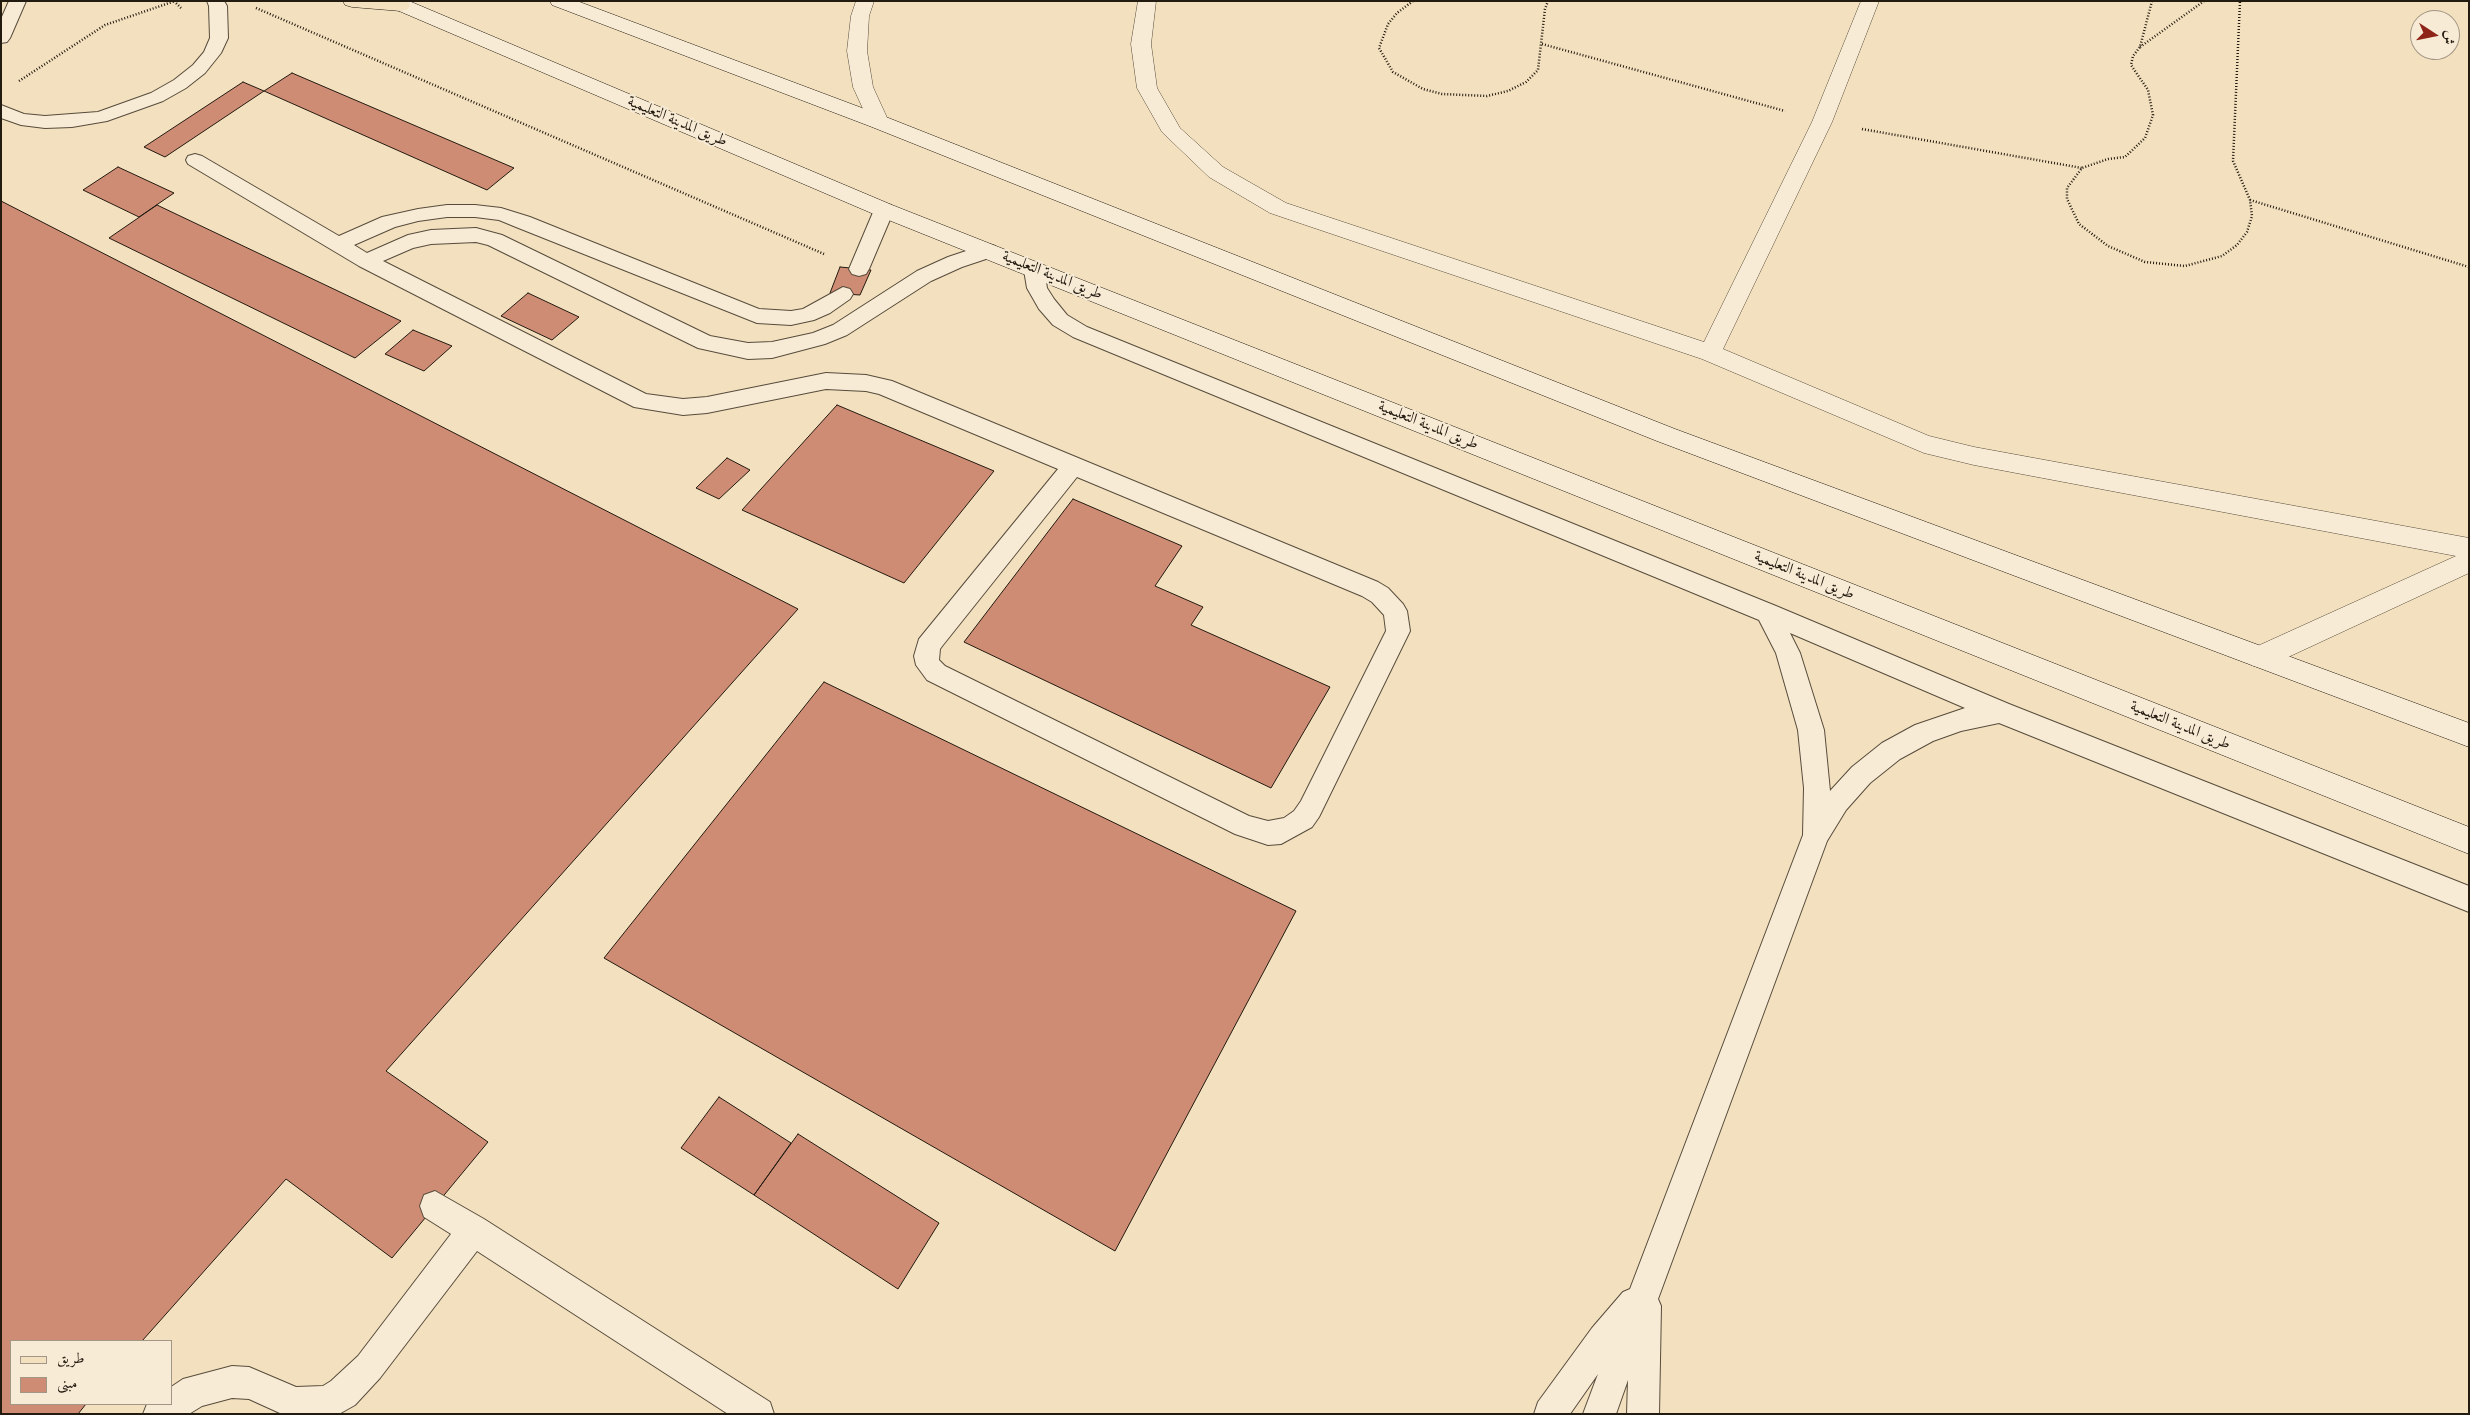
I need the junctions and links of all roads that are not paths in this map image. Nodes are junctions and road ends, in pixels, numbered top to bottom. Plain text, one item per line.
1 (215, 1) edge
2 (352, 1) edge
3 (559, 1) edge
4 (865, 1) edge
5 (1147, 1) edge
6 (1870, 1) edge
7 (396, 3) edge
8 (12, 9) edge
9 (1, 38) edge
10 (1, 111) edge
11 (879, 122) junction
12 (195, 160) dead end
13 (884, 210) junction
14 (338, 244) junction
15 (988, 251) junction
16 (366, 261) junction
17 (859, 269) road end
18 (1034, 270) junction
19 (843, 294) dead end
20 (1710, 353) junction
21 (1074, 466) junction
22 (2469, 548) edge
23 (2469, 561) edge
24 (1768, 613) junction
25 (2261, 657) junction
26 (2000, 712) junction
27 (2469, 735) edge
28 (1816, 835) junction
29 (2469, 841) edge
30 (2469, 899) edge
31 (435, 1206) dead end
32 (473, 1230) junction
33 (1644, 1292) junction
34 (159, 1414) edge
35 (758, 1414) edge
36 (1550, 1414) edge
37 (1599, 1414) edge
38 (1643, 1414) edge

1 - 10 lane
2 - 7 main road
3 - 11 street
4 - 11 street
5 - 20 street
6 - 20 street
7 - 13 street, طريق المدينة التعليمية
8 - 9 lane
11 - 25 street
12 - 14 lane
13 - 15 street, طريق المدينة التعليمية
13 - 17 lane
14 - 16 lane
14 - 19 lane
15 - 16 lane
15 - 18 street, طريق المدينة التعليمية
16 - 21 lane
18 - 24 lane
18 - 29 street, طريق المدينة التعليمية
20 - 22 street
21 - 21 lane
23 - 25 street
24 - 26 lane
24 - 28 lane
25 - 27 street
26 - 28 lane
26 - 30 lane
28 - 33 lane
31 - 32 lane
32 - 34 lane
32 - 35 lane
33 - 36 lane
33 - 37 lane
33 - 38 lane

